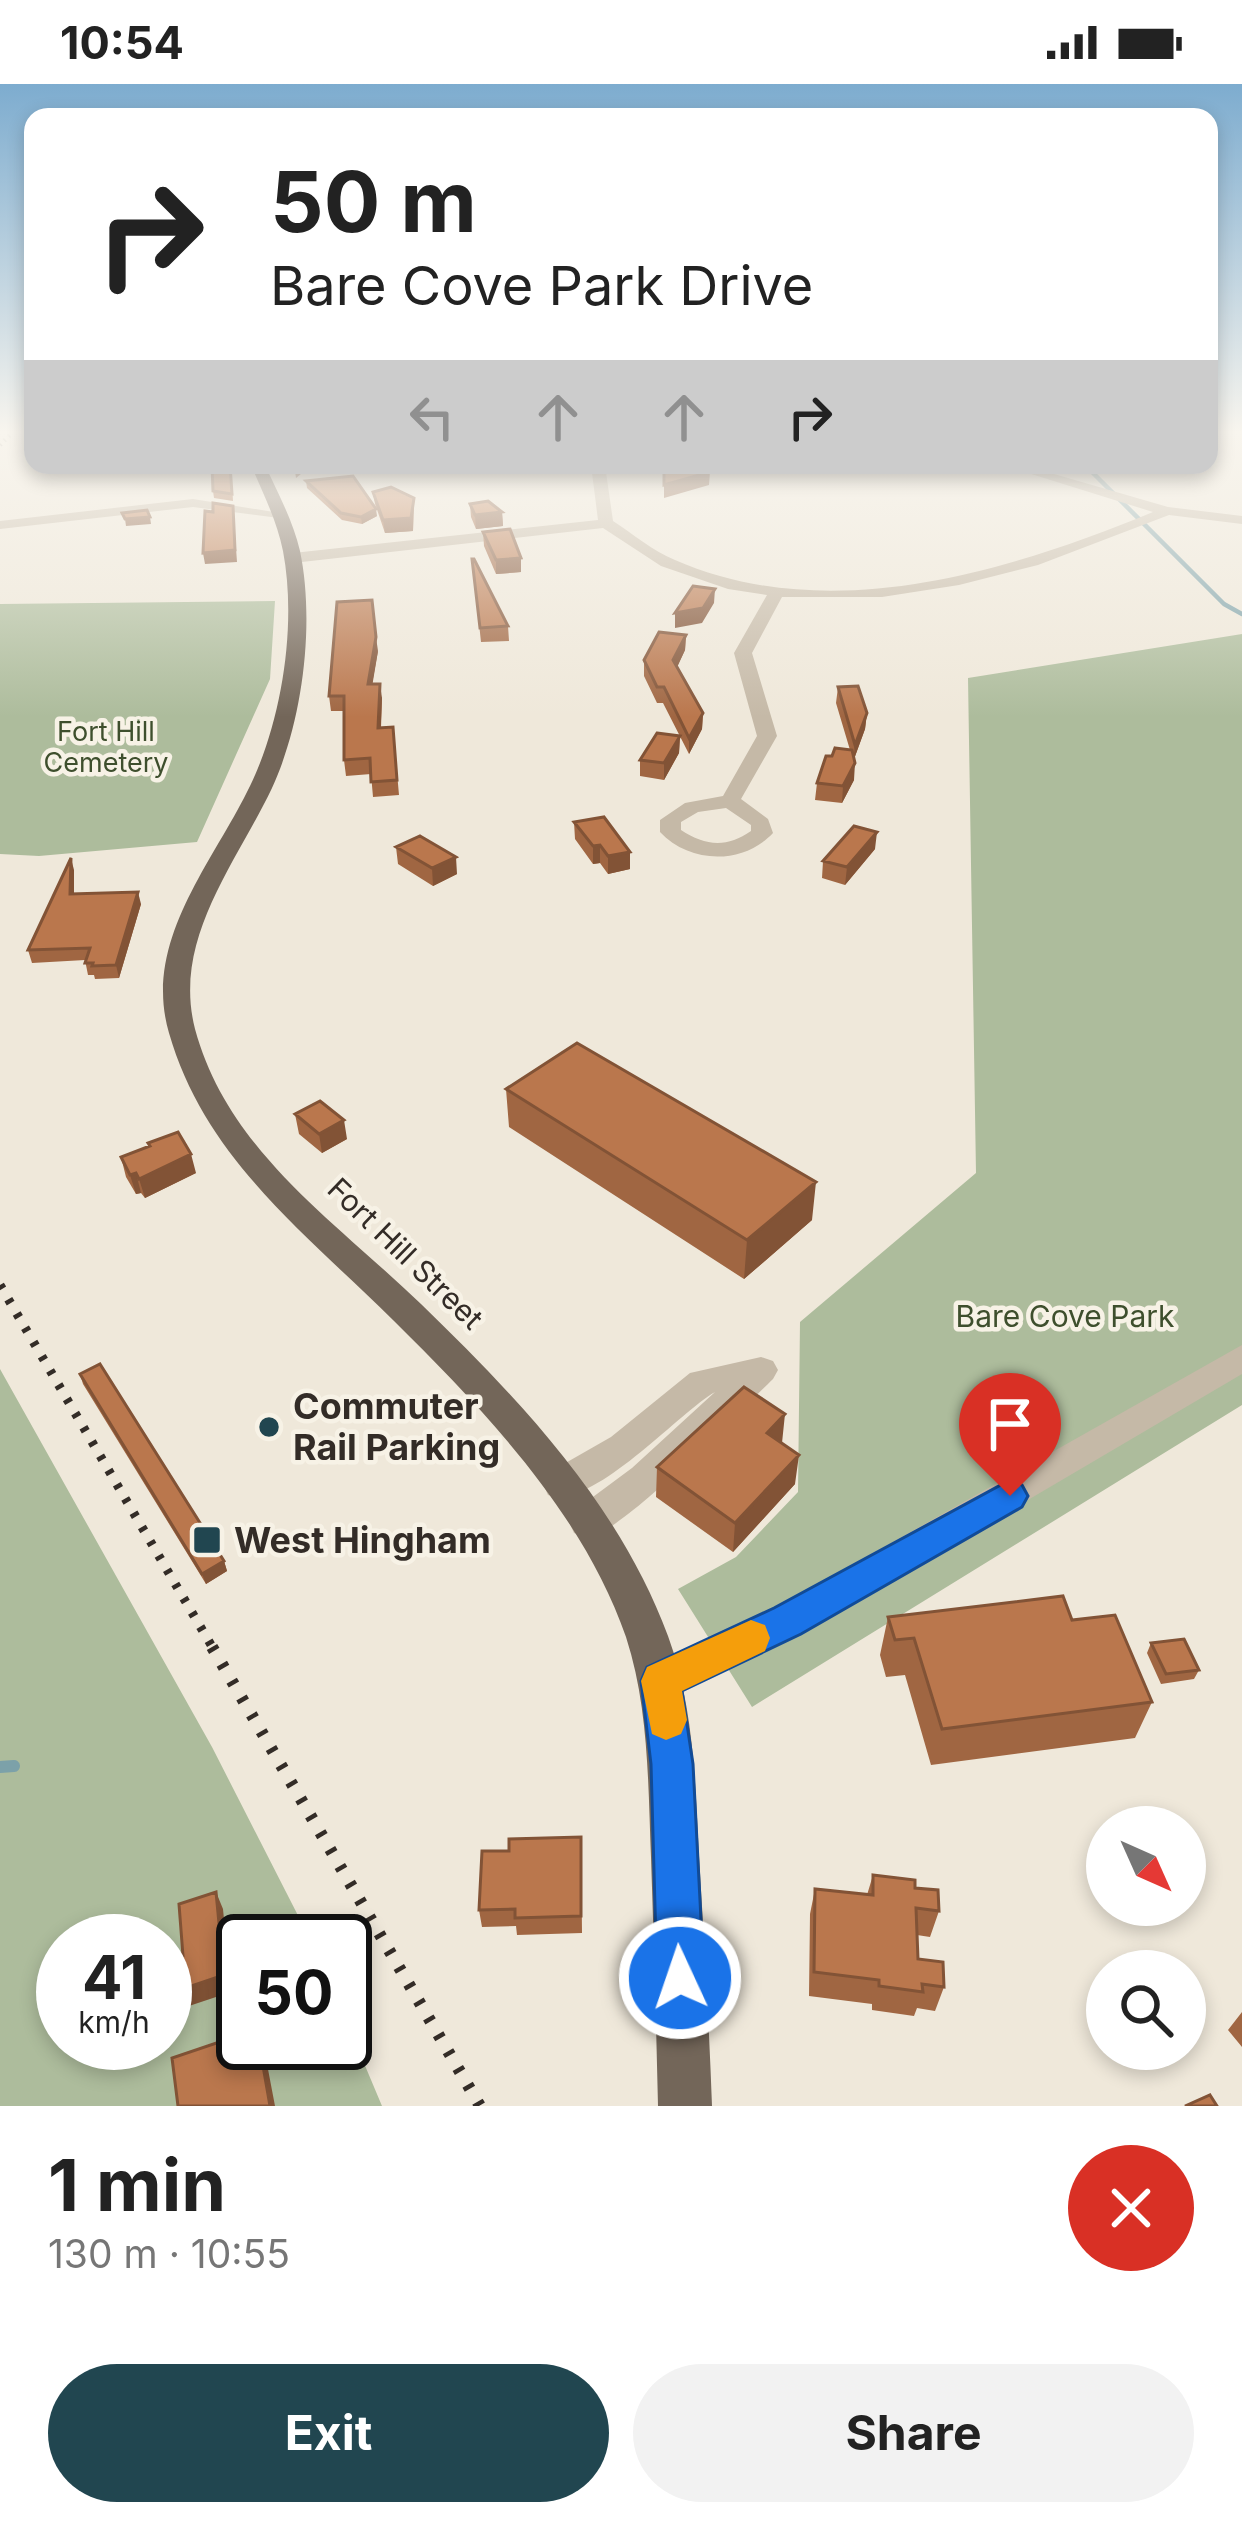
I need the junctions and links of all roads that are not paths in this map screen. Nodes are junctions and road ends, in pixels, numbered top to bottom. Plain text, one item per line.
1 (283, 528) edge
2 (558, 528) edge
3 (615, 528) edge
4 (1127, 528) edge
5 (293, 558) junction
6 (776, 592) junction
7 (730, 801) dead end
8 (1242, 1358) edge
9 (560, 1484) junction
10 (587, 1522) junction
11 (661, 1681) junction
12 (685, 2106) edge

1 - 5 main road, Fort Hill Street
2 - 5 street
3 - 6 street
4 - 6 street
5 - 9 main road, Fort Hill Street
6 - 7 street
8 - 11 street
9 - 10 main road, Fort Hill Street
9 - 10 street
10 - 11 main road, Fort Hill Street
11 - 12 main road, Fort Hill Street

